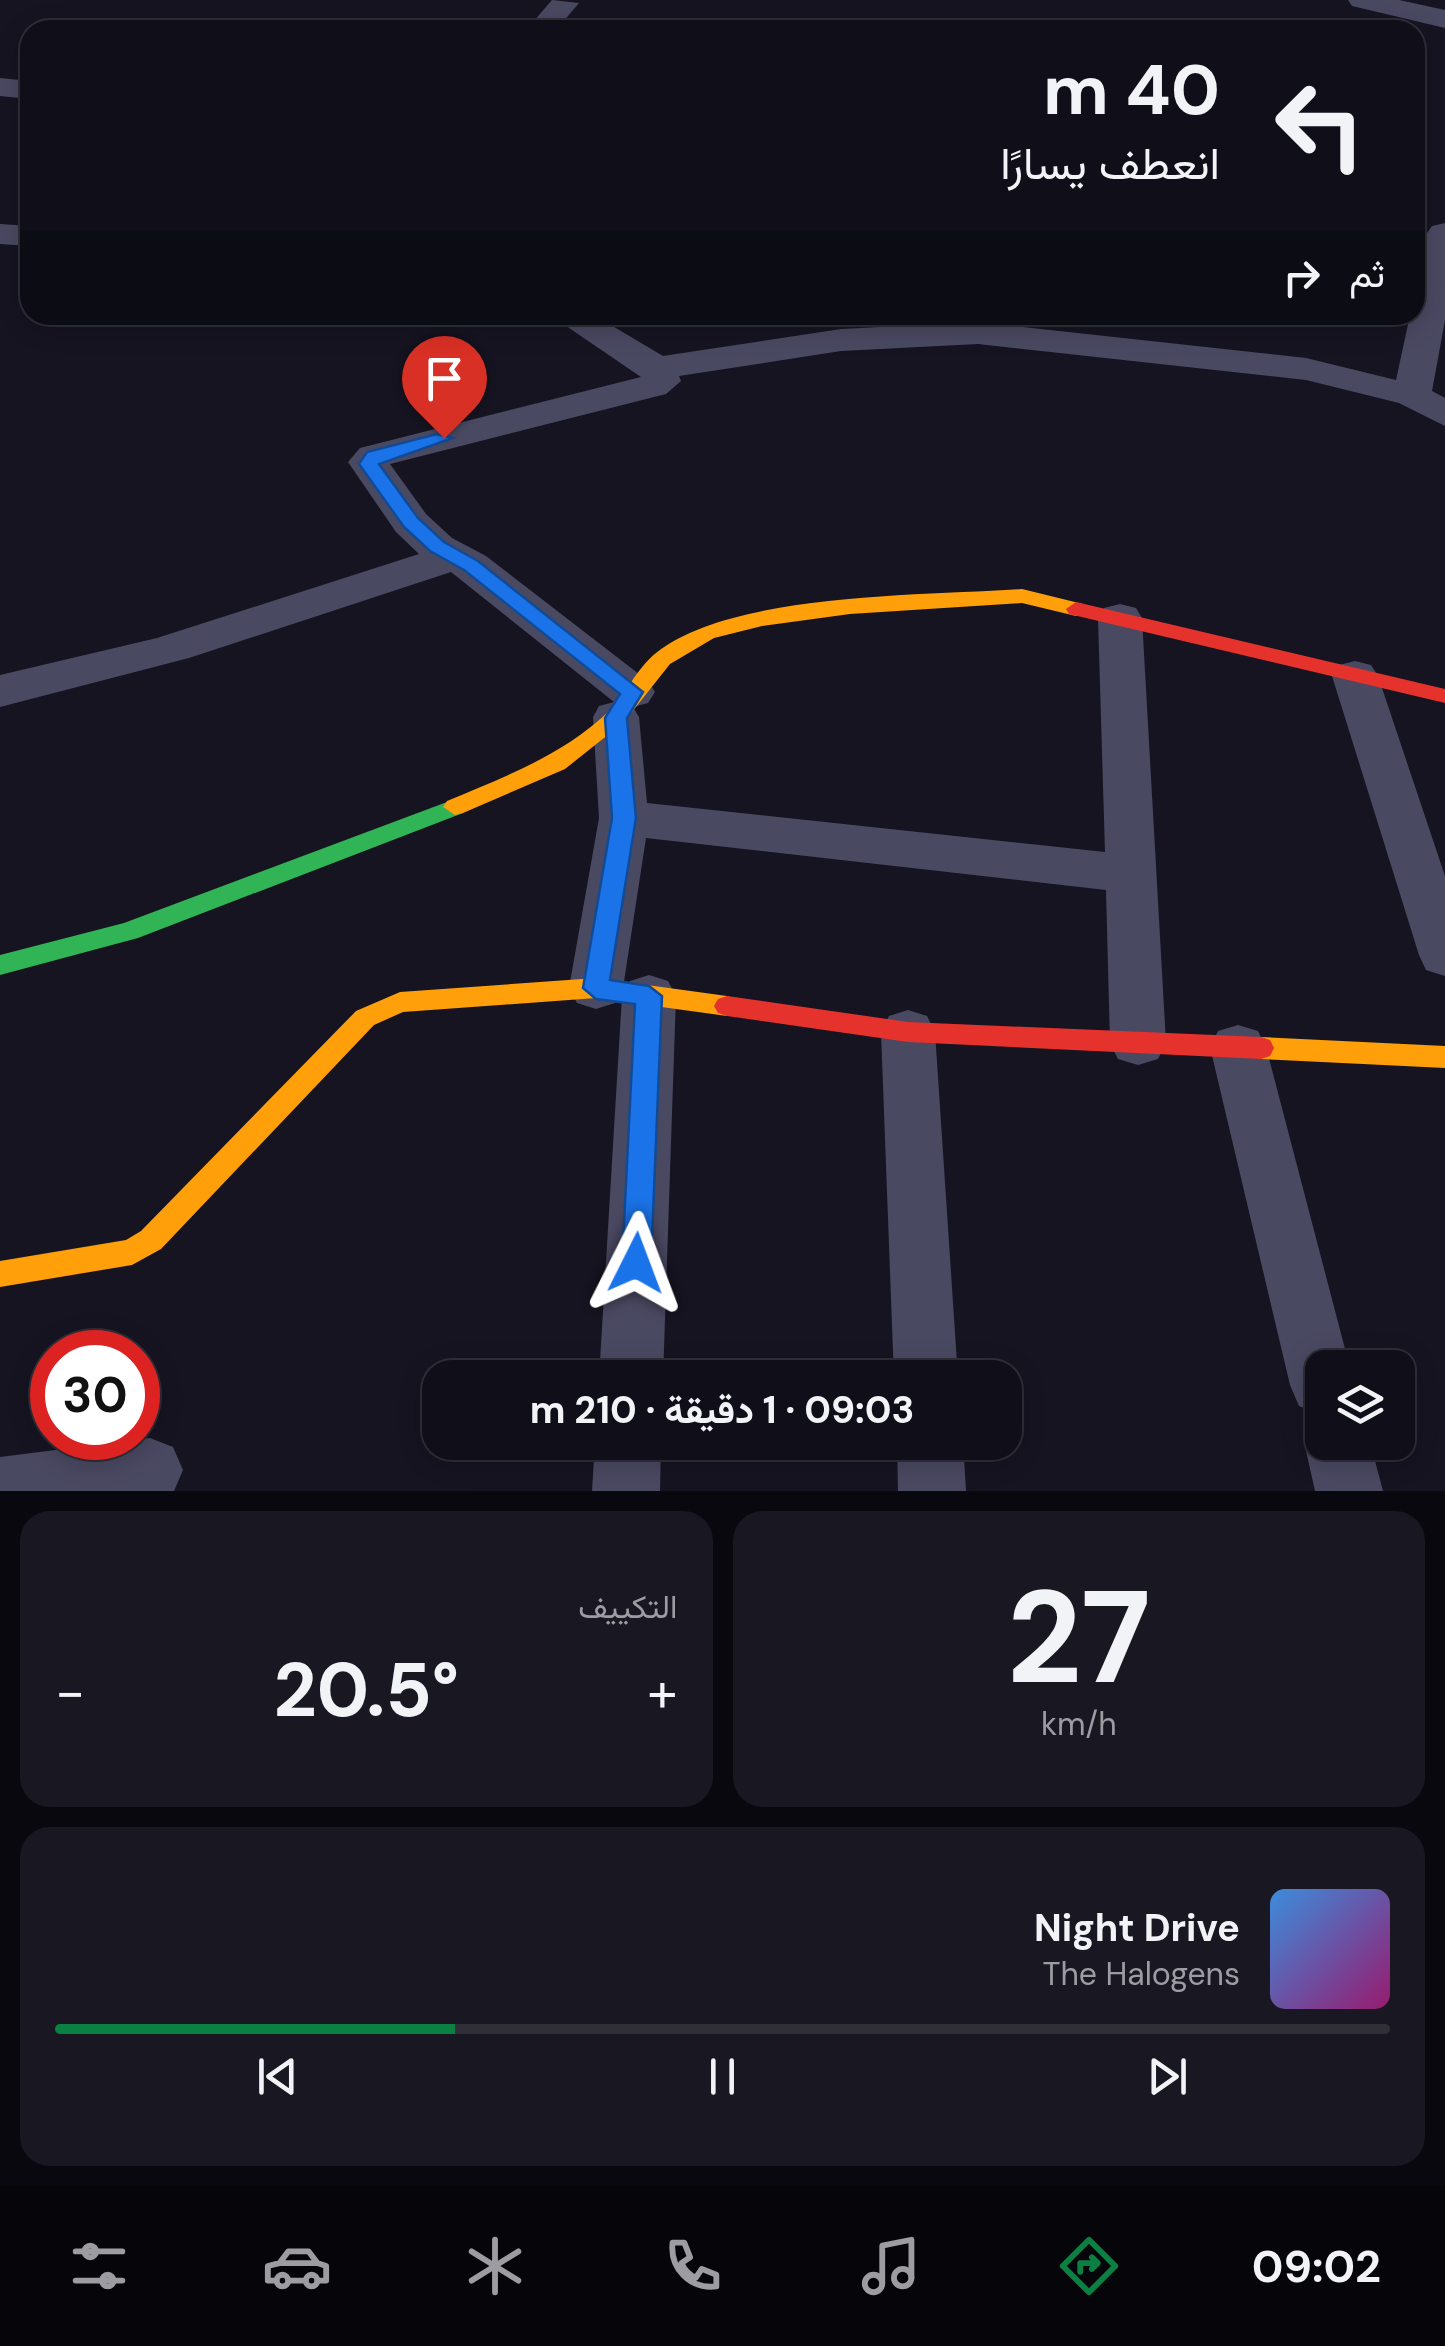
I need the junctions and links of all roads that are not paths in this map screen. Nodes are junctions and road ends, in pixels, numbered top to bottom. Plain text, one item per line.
1 (1362, 0) edge
2 (1426, 0) edge
3 (565, 3) dead end
4 (1445, 4) edge
5 (549, 20) edge
6 (1445, 20) edge
7 (1444, 233) edge
8 (585, 325) edge
9 (657, 368) junction
10 (1412, 394) junction
11 (1445, 414) edge
12 (456, 556) junction
13 (1120, 618) junction
14 (1355, 676) junction
15 (0, 691) edge
16 (1445, 696) edge
17 (624, 705) junction
18 (624, 818) junction
19 (1131, 874) junction
20 (1445, 955) edge
21 (0, 965) edge
22 (622, 992) junction
23 (908, 1032) junction
24 (1138, 1042) junction
25 (1238, 1047) junction
26 (1445, 1057) edge
27 (0, 1274) edge
28 (1314, 1350) edge
29 (631, 1360) edge
30 (925, 1360) edge
31 (627, 1460) edge
32 (931, 1460) edge
33 (1341, 1460) edge
34 (150, 1470) dead end
35 (0, 1490) edge
36 (626, 1491) edge
37 (932, 1491) edge
38 (1349, 1491) edge

1 - 6 street
2 - 4 street
3 - 5 street
7 - 10 street
8 - 9 street
9 - 10 street
9 - 12 street
10 - 11 street
12 - 15 street
12 - 17 street
13 - 14 street
13 - 17 street
13 - 19 street
14 - 16 street
14 - 20 street
17 - 18 street
17 - 21 street
18 - 19 street
18 - 22 street
19 - 24 street
22 - 23 street
22 - 27 street
22 - 29 street
23 - 24 street
23 - 30 street
24 - 25 street
25 - 26 street
25 - 28 street
31 - 36 street
32 - 37 street
33 - 38 street
34 - 35 street

